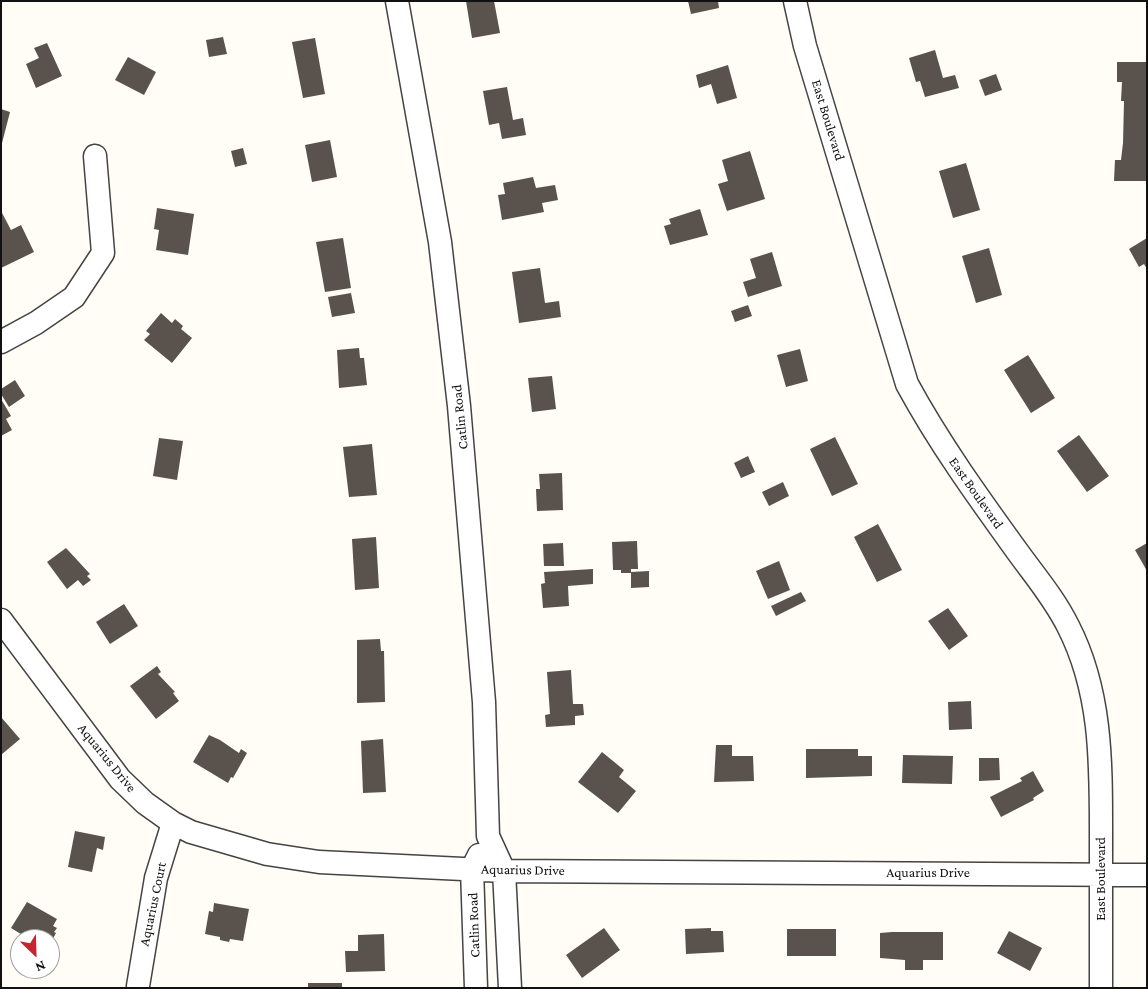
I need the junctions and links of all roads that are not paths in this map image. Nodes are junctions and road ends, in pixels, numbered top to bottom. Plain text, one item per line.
1 (397, 1) edge
2 (795, 1) edge
3 (95, 156) dead end
4 (1, 342) edge
5 (1, 620) edge
6 (173, 823) junction
7 (488, 836) junction
8 (472, 869) junction
9 (504, 870) junction
10 (1101, 874) junction
11 (1147, 875) edge
12 (138, 986) dead end
13 (476, 988) edge
14 (510, 988) edge
15 (1101, 988) edge

1 - 7 street, Catlin Road
2 - 10 street, East Boulevard
3 - 4 street
5 - 6 street, Aquarius Drive
6 - 8 street, Aquarius Drive
6 - 12 street, Aquarius Court
7 - 8 street, Catlin Road
7 - 9 street, Catlin Road
8 - 9 street, Aquarius Drive
8 - 13 street, Catlin Road
9 - 10 street, Aquarius Drive
9 - 14 street, Catlin Road
10 - 11 street, Aquarius Drive
10 - 15 street, East Boulevard

